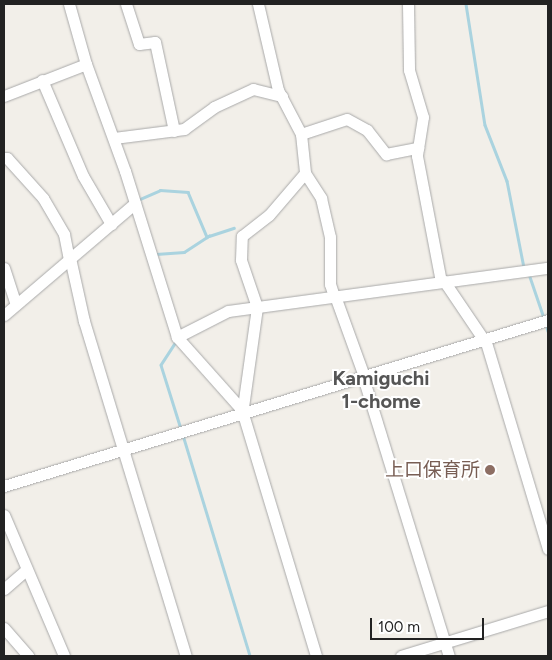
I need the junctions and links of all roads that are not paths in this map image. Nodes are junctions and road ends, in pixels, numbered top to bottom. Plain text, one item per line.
1 (69, 4) edge
2 (126, 4) edge
3 (258, 4) edge
4 (408, 4) edge
5 (86, 64) junction
6 (42, 80) junction
7 (4, 96) edge
8 (282, 96) junction
9 (174, 132) junction
10 (301, 134) junction
11 (114, 138) junction
12 (418, 148) junction
13 (4, 158) edge
14 (305, 173) junction
15 (135, 203) junction
16 (111, 224) junction
17 (70, 258) junction
18 (4, 268) edge
19 (548, 268) edge
20 (442, 281) junction
21 (334, 296) junction
22 (16, 304) junction
23 (257, 307) junction
24 (4, 314) edge
25 (548, 320) edge
26 (177, 337) junction
27 (485, 339) junction
28 (363, 377) junction
29 (242, 413) junction
30 (123, 450) junction
31 (4, 486) edge
32 (4, 515) edge
33 (548, 549) edge
34 (27, 569) junction
35 (4, 589) edge
36 (548, 611) edge
37 (4, 628) edge
38 (445, 643) junction
39 (28, 656) edge
40 (64, 656) edge
41 (186, 656) edge
42 (316, 656) edge
43 (401, 656) edge
44 (449, 656) edge

1 - 5 street
2 - 9 street
3 - 8 street
4 - 12 street
5 - 6 street
5 - 11 street
6 - 7 street
6 - 16 street
8 - 9 street
8 - 10 street
9 - 11 street
10 - 12 street
10 - 14 street
11 - 15 street
12 - 20 street
13 - 17 street
14 - 21 street
14 - 23 street
15 - 16 street
15 - 26 street
16 - 17 street
17 - 22 street
17 - 30 street
18 - 22 street
19 - 20 street
20 - 21 street
20 - 27 street
21 - 23 street
21 - 28 street
22 - 24 street
23 - 26 street
23 - 29 street
25 - 27 street
26 - 29 street
27 - 28 street
27 - 33 street
28 - 29 street
28 - 38 street
29 - 30 street
29 - 42 street
30 - 31 street
30 - 41 street
32 - 34 street
34 - 35 street
34 - 40 street
36 - 38 street
37 - 39 street
38 - 43 street
38 - 44 street

